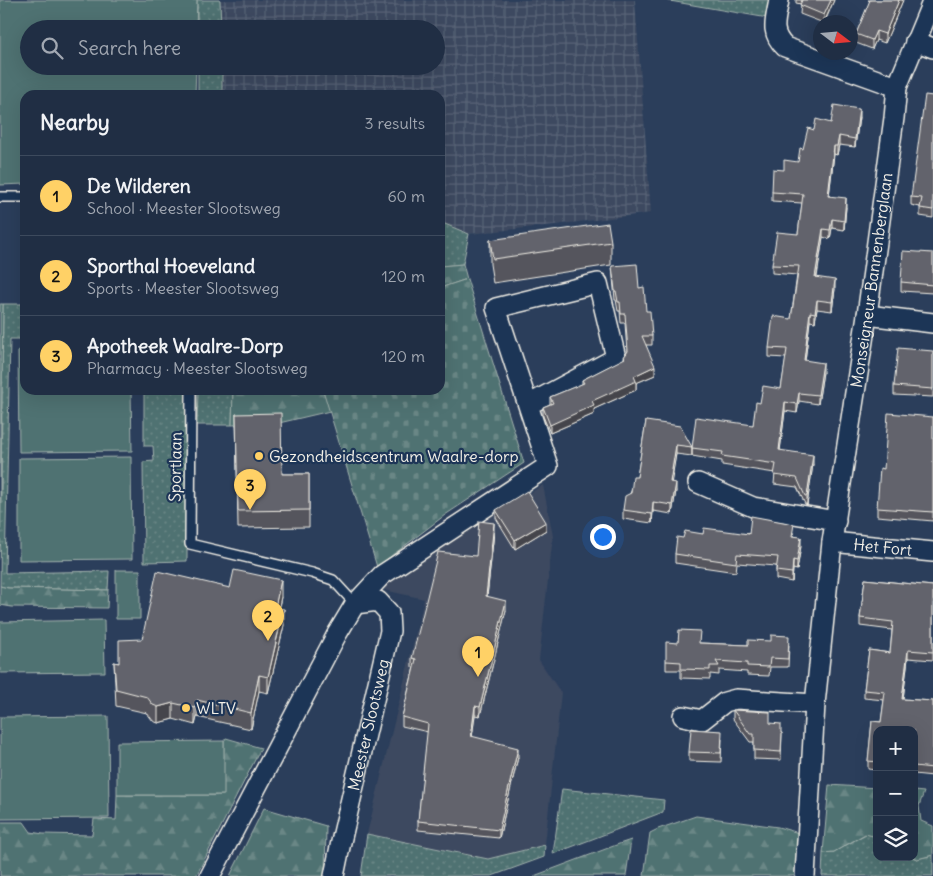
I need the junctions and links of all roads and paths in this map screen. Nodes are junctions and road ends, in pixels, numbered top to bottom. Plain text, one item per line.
1 (778, 0) edge
2 (933, 0) edge
3 (915, 41) junction
4 (933, 48) edge
5 (897, 87) junction
6 (0, 197) edge
7 (20, 197) edge
8 (867, 315) junction
9 (933, 323) edge
10 (191, 395) edge
11 (528, 405) junction
12 (698, 483) dead end
13 (836, 521) junction
14 (832, 542) junction
15 (933, 552) edge
16 (355, 604) junction
17 (815, 704) junction
18 (682, 716) dead end
19 (210, 876) edge
20 (334, 876) edge
21 (805, 876) edge

1 - 5 street
2 - 3 street, Monseigneur Bannenberglaan
3 - 4 street
3 - 5 street, Monseigneur Bannenberglaan
5 - 8 street, Monseigneur Bannenberglaan
6 - 7 lane
8 - 9 street
8 - 13 street, Monseigneur Bannenberglaan
10 - 16 lane, Sportlaan
11 - 11 street
11 - 16 street
12 - 13 street
13 - 14 street, Monseigneur Bannenberglaan
14 - 15 street, Het Fort
14 - 17 street, Monseigneur Bannenberglaan
16 - 19 street
16 - 20 street, Meester Slootsweg
17 - 18 street
17 - 21 street, Monseigneur Bannenberglaan

